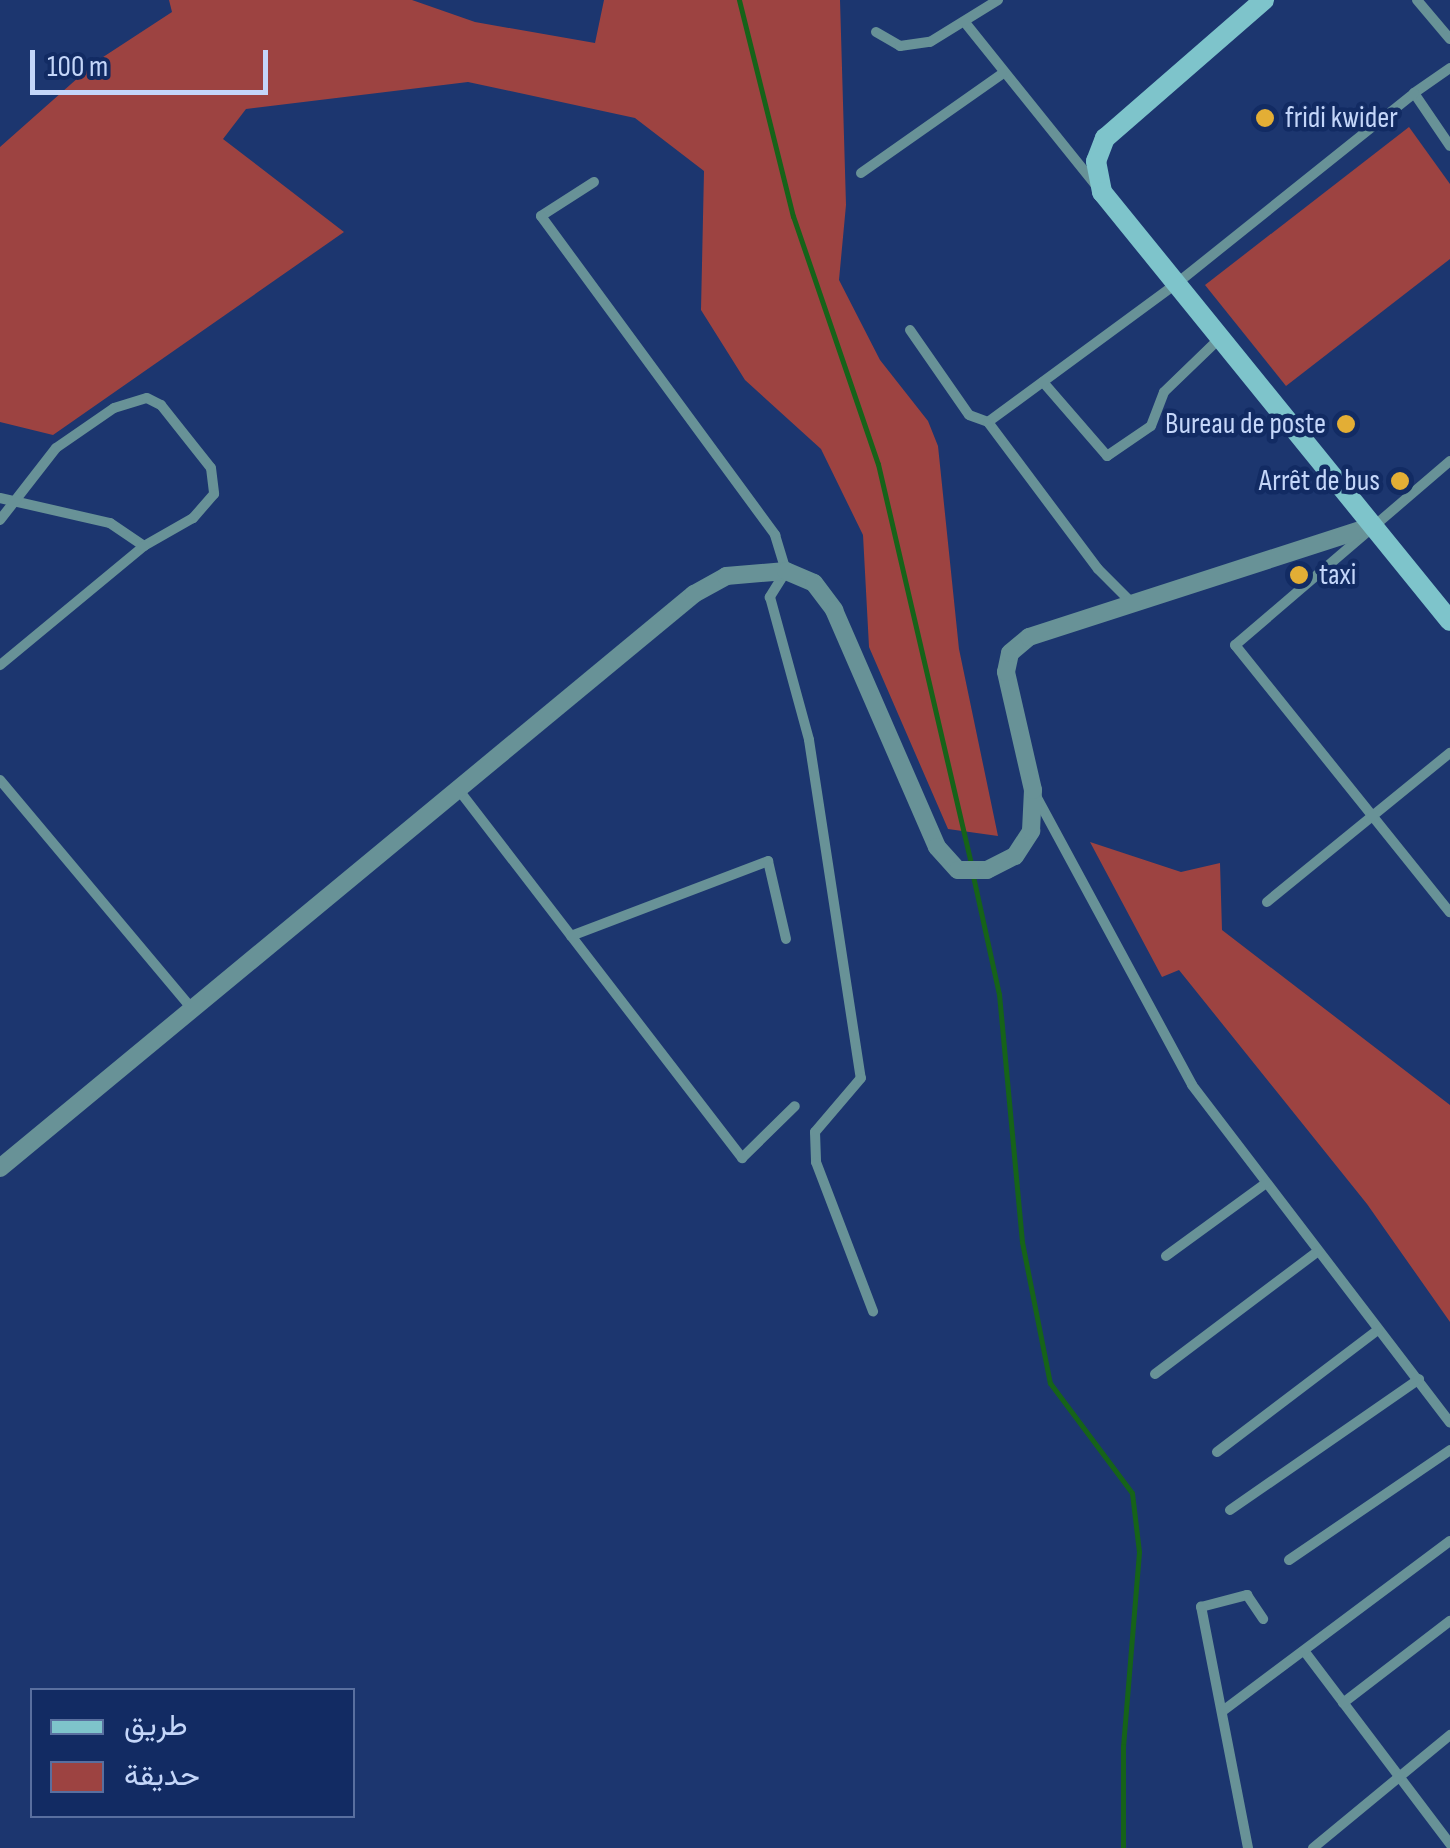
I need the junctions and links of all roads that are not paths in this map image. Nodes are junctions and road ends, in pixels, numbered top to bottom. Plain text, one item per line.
1 (998, 0) edge
2 (1264, 0) edge
3 (1417, 0) edge
4 (966, 26) junction
5 (876, 32) dead end
6 (1450, 39) edge
7 (1450, 68) edge
8 (1002, 74) junction
9 (1414, 93) junction
10 (1450, 146) edge
11 (861, 173) dead end
12 (594, 182) dead end
13 (1102, 192) junction
14 (1176, 284) junction
15 (910, 330) dead end
16 (1220, 338) junction
17 (1043, 382) junction
18 (988, 422) junction
19 (1450, 460) edge
20 (0, 498) edge
21 (15, 505) junction
22 (0, 520) edge
23 (1372, 526) junction
24 (144, 546) junction
25 (786, 571) junction
26 (1132, 603) junction
27 (1450, 621) edge
28 (0, 664) edge
29 (1450, 753) edge
30 (0, 780) edge
31 (458, 789) junction
32 (1033, 790) junction
33 (1373, 814) junction
34 (1267, 902) dead end
35 (1450, 912) edge
36 (571, 936) junction
37 (786, 940) dead end
38 (192, 1009) junction
39 (795, 1106) dead end
40 (0, 1168) edge
41 (1266, 1182) junction
42 (1318, 1251) junction
43 (1166, 1256) dead end
44 (873, 1311) dead end
45 (1378, 1330) junction
46 (1155, 1374) dead end
47 (1419, 1378) junction
48 (1450, 1423) edge
49 (1450, 1450) edge
50 (1217, 1452) dead end
51 (1230, 1510) dead end
52 (1450, 1541) edge
53 (1289, 1560) dead end
54 (1263, 1619) dead end
55 (1450, 1621) edge
56 (1305, 1652) junction
57 (1344, 1703) junction
58 (1224, 1710) junction
59 (1450, 1735) edge
60 (1400, 1777) junction
61 (1450, 1844) edge
62 (1248, 1848) edge
63 (1312, 1848) edge

1 - 4 street
2 - 13 main road
3 - 6 street
4 - 5 street
4 - 8 street
7 - 9 street
8 - 11 street
8 - 13 street
9 - 10 street
9 - 14 street
12 - 25 street
13 - 14 main road
14 - 16 main road
14 - 17 street
15 - 18 street
16 - 17 street
16 - 23 main road
17 - 18 street
18 - 26 street
19 - 23 street
20 - 21 street
21 - 22 street
21 - 24 street
21 - 24 street
23 - 26 street
23 - 27 main road
23 - 33 street
24 - 28 street
25 - 31 street
25 - 32 street
25 - 44 street
26 - 32 street
29 - 33 street
30 - 38 street
31 - 36 street
31 - 38 street
32 - 41 street
33 - 34 street
33 - 35 street
36 - 37 street
36 - 39 street
38 - 40 street
41 - 42 street
41 - 43 street
42 - 45 street
42 - 46 street
45 - 47 street
45 - 50 street
47 - 48 street
47 - 51 street
49 - 53 street
52 - 56 street
54 - 58 street
55 - 57 street
56 - 57 street
56 - 58 street
57 - 60 street
58 - 62 street
59 - 60 street
60 - 61 street
60 - 63 street

